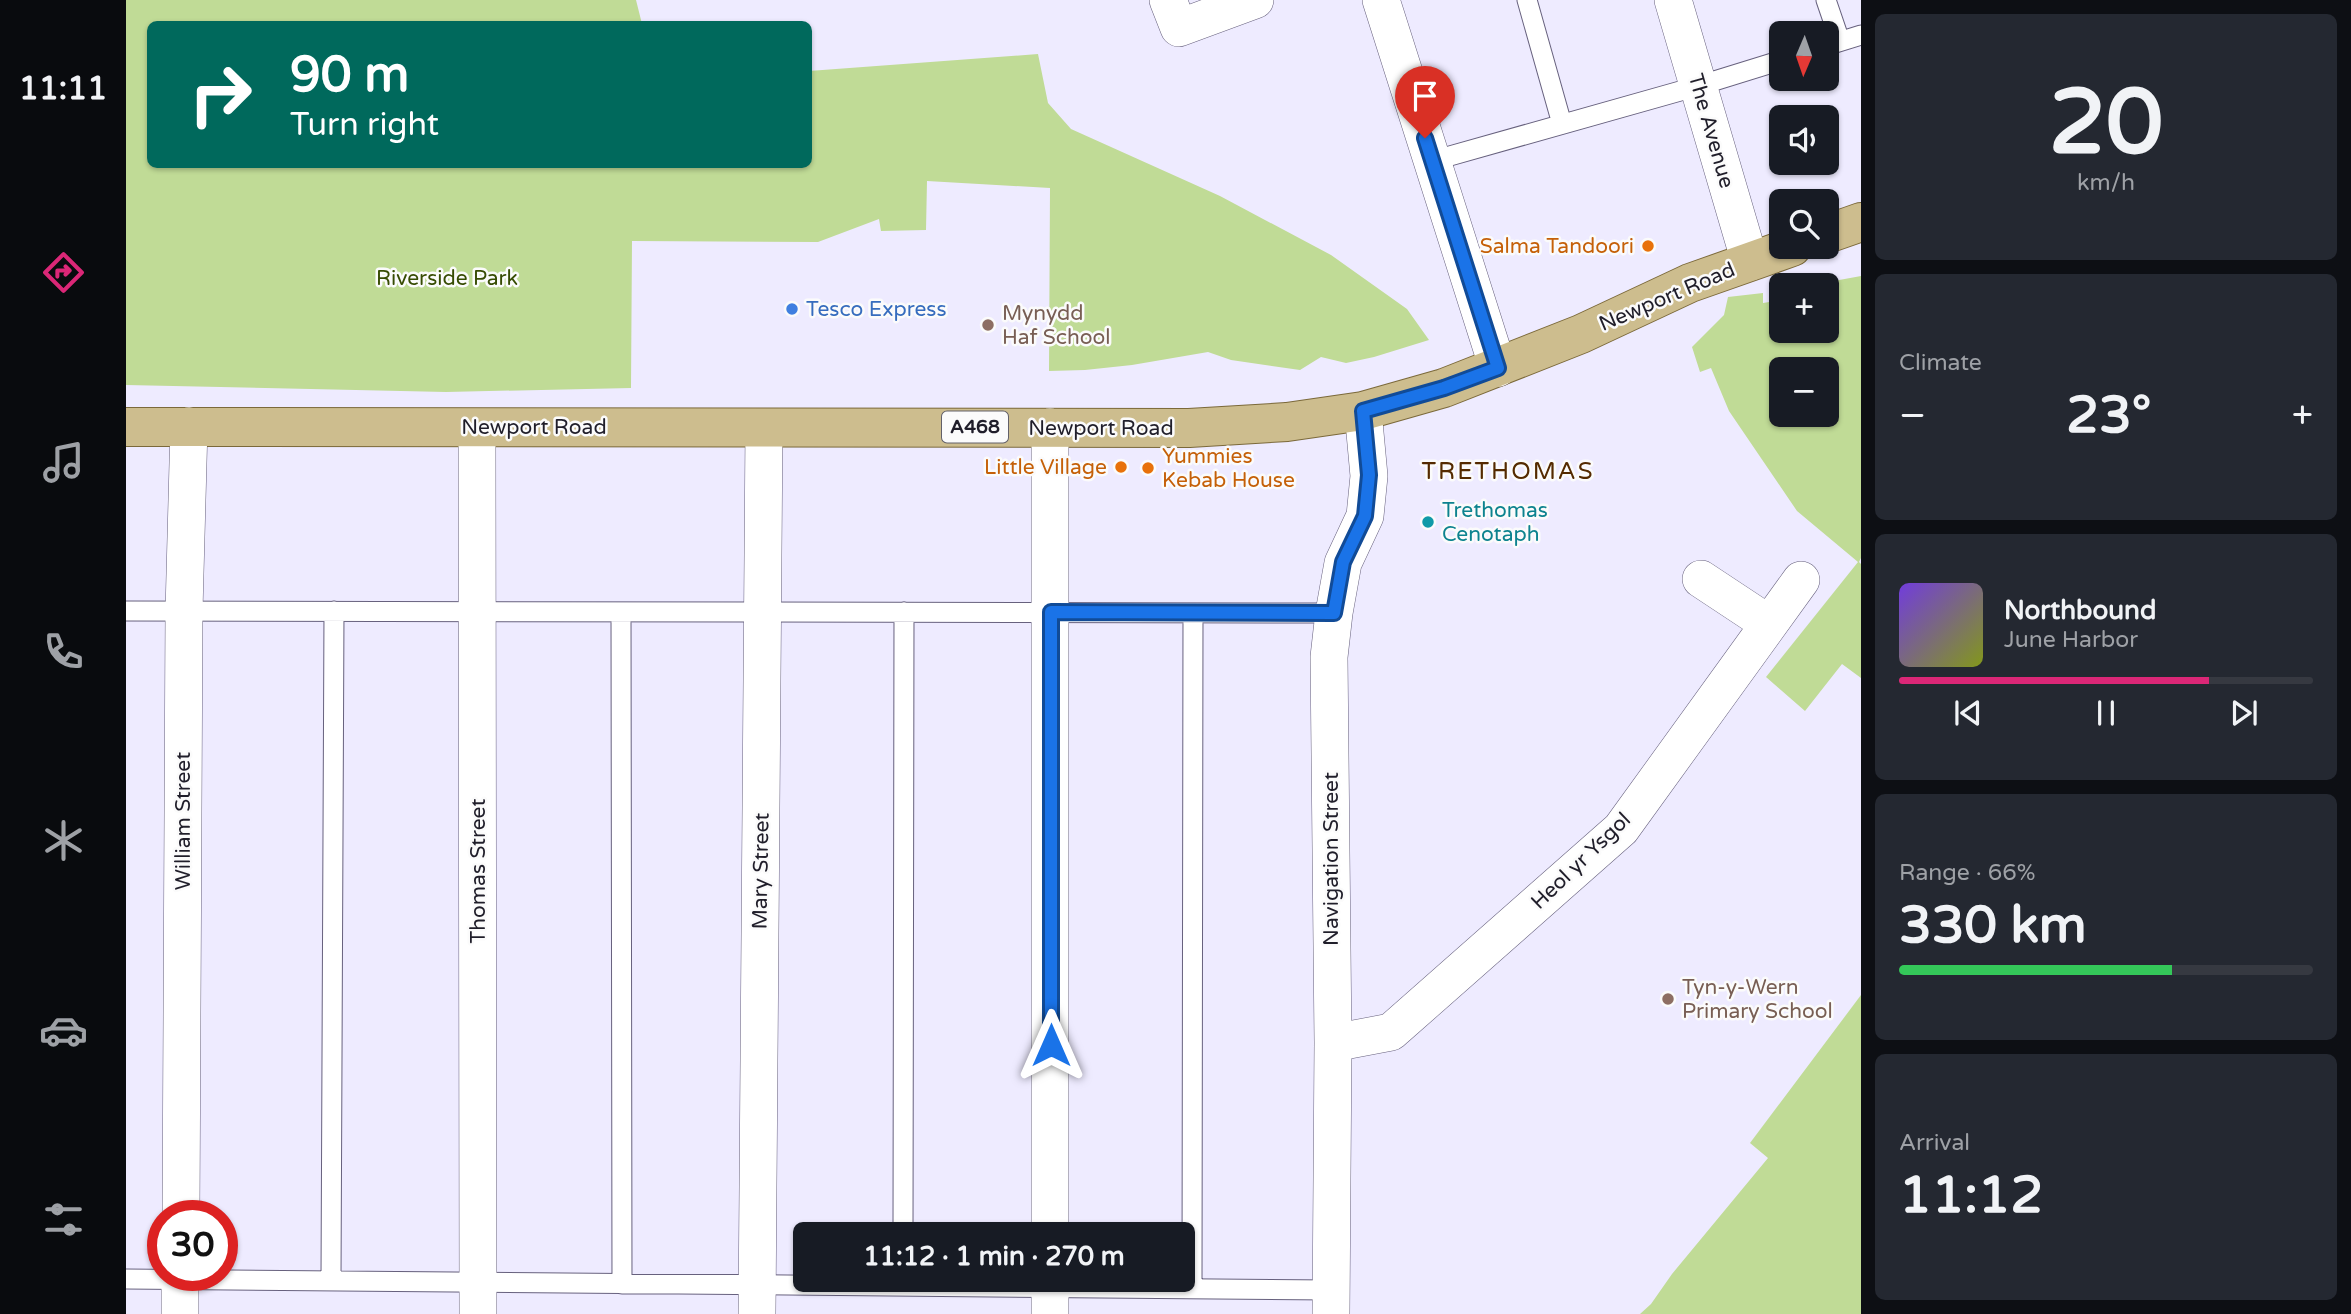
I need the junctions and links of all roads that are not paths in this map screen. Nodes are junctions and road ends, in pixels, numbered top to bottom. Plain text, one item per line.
1 (1168, 0) edge
2 (1255, 0) edge
3 (1381, 0) edge
4 (1527, 0) edge
5 (1673, 0) edge
6 (1826, 0) edge
7 (1829, 21) edge
8 (1861, 35) edge
9 (1839, 41) edge
10 (1769, 64) edge
11 (1698, 86) junction
12 (1562, 124) junction
13 (1432, 162) junction
14 (1861, 222) edge
15 (1839, 230) edge
16 (1769, 255) edge
17 (1750, 262) junction
18 (1498, 368) junction
19 (1363, 411) junction
20 (126, 426) edge
21 (189, 426) junction
22 (477, 428) junction
23 (764, 428) junction
24 (1050, 428) junction
25 (1701, 579) dead end
26 (1801, 580) dead end
27 (126, 611) edge
28 (184, 611) junction
29 (334, 611) junction
30 (477, 611) junction
31 (621, 612) junction
32 (764, 612) junction
33 (904, 612) junction
34 (1051, 612) junction
35 (1193, 613) junction
36 (1334, 613) junction
37 (1769, 624) junction
38 (1333, 1043) junction
39 (181, 1200) edge
40 (903, 1222) edge
41 (1050, 1222) edge
42 (1192, 1222) edge
43 (126, 1279) edge
44 (331, 1281) junction
45 (147, 1283) edge
46 (622, 1284) junction
47 (238, 1287) edge
48 (1195, 1288) edge
49 (821, 1292) edge
50 (1023, 1292) edge
51 (1097, 1292) edge
52 (1050, 1294) edge
53 (478, 1298) edge
54 (757, 1299) edge
55 (1331, 1302) edge

1 - 2 street
3 - 13 street
4 - 12 lane
5 - 11 street, The Avenue
6 - 7 lane
8 - 9 lane
10 - 11 lane
11 - 12 lane
11 - 17 street, The Avenue
12 - 13 lane
13 - 18 street
14 - 15 main road
16 - 17 main road, Newport Road / A468
17 - 18 main road, Newport Road / A468
18 - 19 main road, Newport Road / A468
19 - 24 main road, Newport Road / A468
19 - 36 street, Navigation Street
20 - 21 main road, Newport Road / A468
21 - 22 main road, Newport Road / A468
21 - 28 street, William Street
22 - 23 main road, Newport Road / A468
22 - 30 street, Thomas Street
23 - 24 main road, Newport Road / A468
23 - 32 street, Mary Street
24 - 34 street
25 - 37 street
26 - 37 street, Heol yr Ysgol
27 - 28 lane
28 - 29 lane
28 - 39 street, William Street
29 - 30 lane
29 - 44 lane
30 - 31 lane
30 - 53 street, Thomas Street
31 - 32 lane
31 - 46 lane
32 - 33 lane
32 - 54 street, Mary Street
33 - 34 lane
33 - 40 lane
34 - 35 lane
34 - 41 street
35 - 36 lane
35 - 42 lane
36 - 38 street, Navigation Street
37 - 38 street, Heol yr Ysgol
38 - 55 street, Navigation Street
43 - 45 lane
44 - 47 lane
44 - 53 lane
46 - 53 lane
46 - 54 lane
48 - 55 lane
49 - 54 lane
50 - 52 lane
51 - 52 lane

